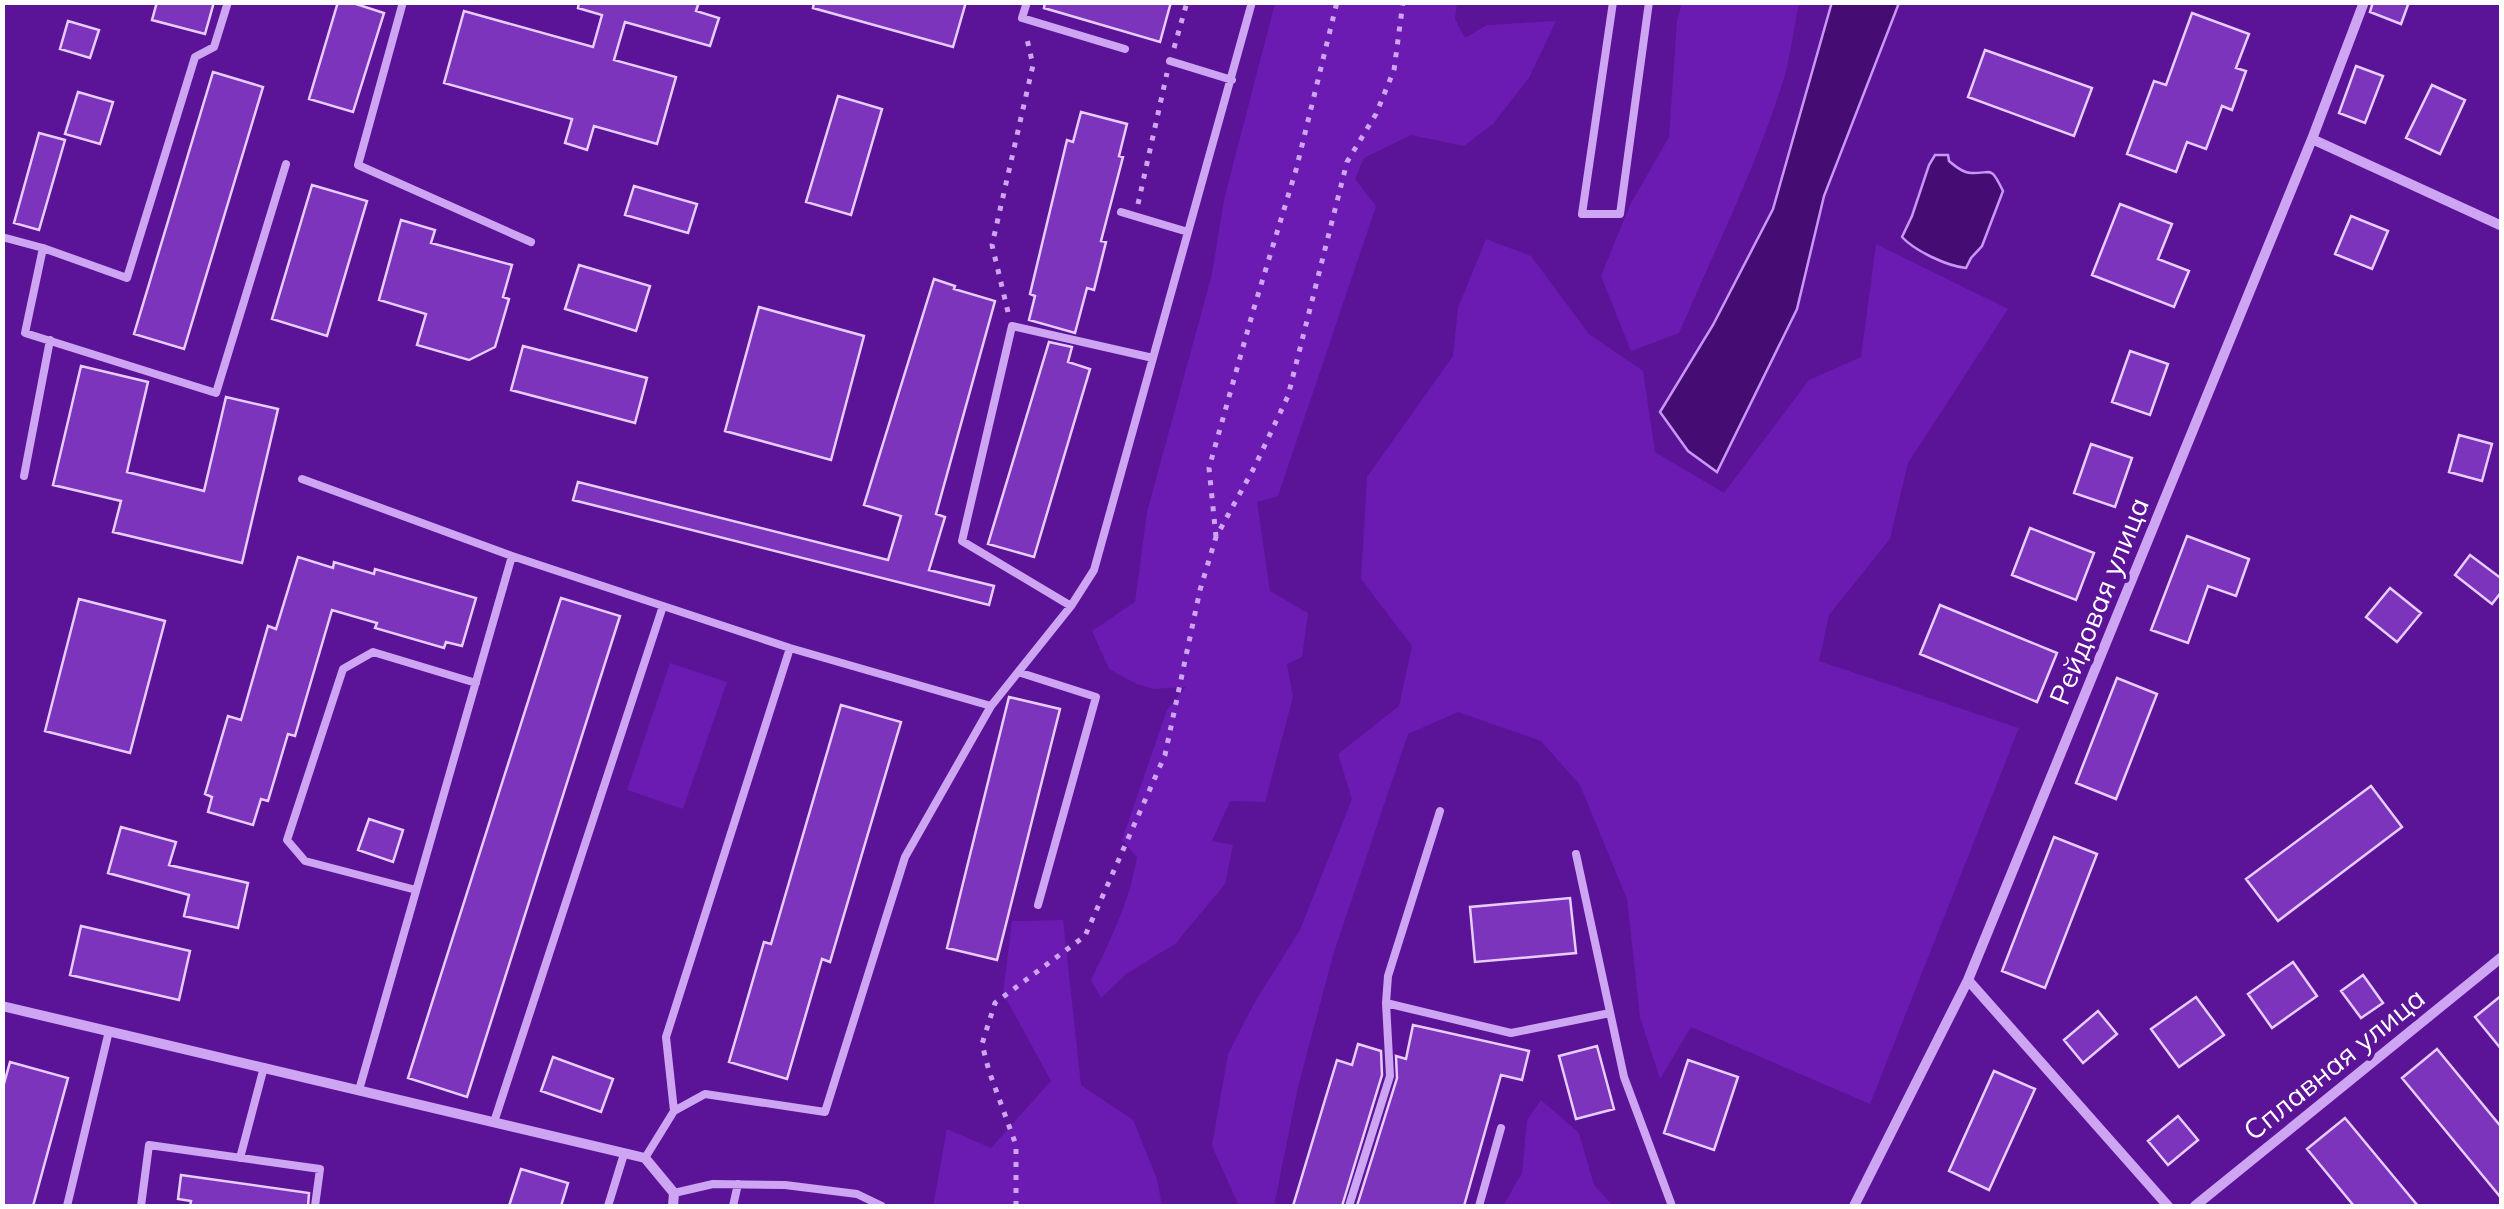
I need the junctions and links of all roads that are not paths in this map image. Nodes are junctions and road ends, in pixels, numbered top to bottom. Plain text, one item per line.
1 (228, 2) edge
2 (402, 2) edge
3 (1026, 2) edge
4 (1252, 2) edge
5 (1614, 2) edge
6 (1649, 2) edge
7 (2364, 2) edge
8 (1125, 49) dead end
9 (1170, 61) road end
10 (1232, 80) junction
11 (2312, 139) junction
12 (286, 164) dead end
13 (1121, 212) dead end
14 (2502, 226) edge
15 (1188, 232) junction
16 (2, 237) edge
17 (530, 242) dead end
18 (43, 248) junction
19 (50, 340) junction
20 (1153, 358) junction
21 (24, 476) dead end
22 (302, 479) dead end
23 (512, 556) junction
24 (663, 606) junction
25 (1071, 606) junction
26 (790, 648) junction
27 (1018, 672) junction
28 (476, 682) junction
29 (991, 706) junction
30 (1440, 811) dead end
31 (1576, 854) dead end
32 (416, 890) junction
33 (1038, 905) dead end
34 (2502, 957) edge
35 (1968, 980) junction
36 (1386, 1003) junction
37 (2, 1006) edge
38 (1610, 1013) junction
39 (109, 1030) junction
40 (264, 1067) junction
41 (359, 1090) junction
42 (674, 1111) junction
43 (494, 1122) junction
44 (1501, 1128) dead end
45 (624, 1154) junction
46 (240, 1158) junction
47 (645, 1158) junction
48 (738, 1184) junction
49 (674, 1193) junction
50 (67, 1206) edge
51 (141, 1206) edge
52 (315, 1206) edge
53 (608, 1206) edge
54 (673, 1206) edge
55 (733, 1206) edge
56 (882, 1206) edge
57 (1349, 1206) edge
58 (1479, 1206) edge
59 (1672, 1206) edge
60 (1854, 1206) edge
61 (2168, 1206) edge
62 (2195, 1206) edge

1 - 18 lane
2 - 17 lane
3 - 8 lane
4 - 10 lane
5 - 6 lane
7 - 11 street, Рейдовая улица
9 - 10 lane
10 - 15 lane
11 - 14 street
11 - 35 street, Рейдовая улица
12 - 19 lane
13 - 15 lane
15 - 20 lane
16 - 18 lane
18 - 19 lane
19 - 21 lane
20 - 25 lane
20 - 25 lane
22 - 23 lane
23 - 24 lane
23 - 28 lane
24 - 26 lane
24 - 43 lane
25 - 27 lane
26 - 29 lane
26 - 42 lane
27 - 29 lane
27 - 33 lane
28 - 32 lane
28 - 32 lane
29 - 42 lane
30 - 36 lane
31 - 38 lane
32 - 41 lane
34 - 62 street, Сплавная улица
35 - 60 street, Рейдовая улица
35 - 61 street
36 - 38 lane
36 - 57 lane
37 - 39 street
38 - 59 lane
39 - 40 street
39 - 50 lane
40 - 41 street
40 - 46 lane
41 - 43 street
42 - 47 lane
43 - 45 street
44 - 58 lane
45 - 47 street
45 - 53 lane
46 - 51 lane
46 - 52 lane
47 - 49 street
48 - 49 lane
48 - 55 lane
48 - 56 lane
49 - 54 street

